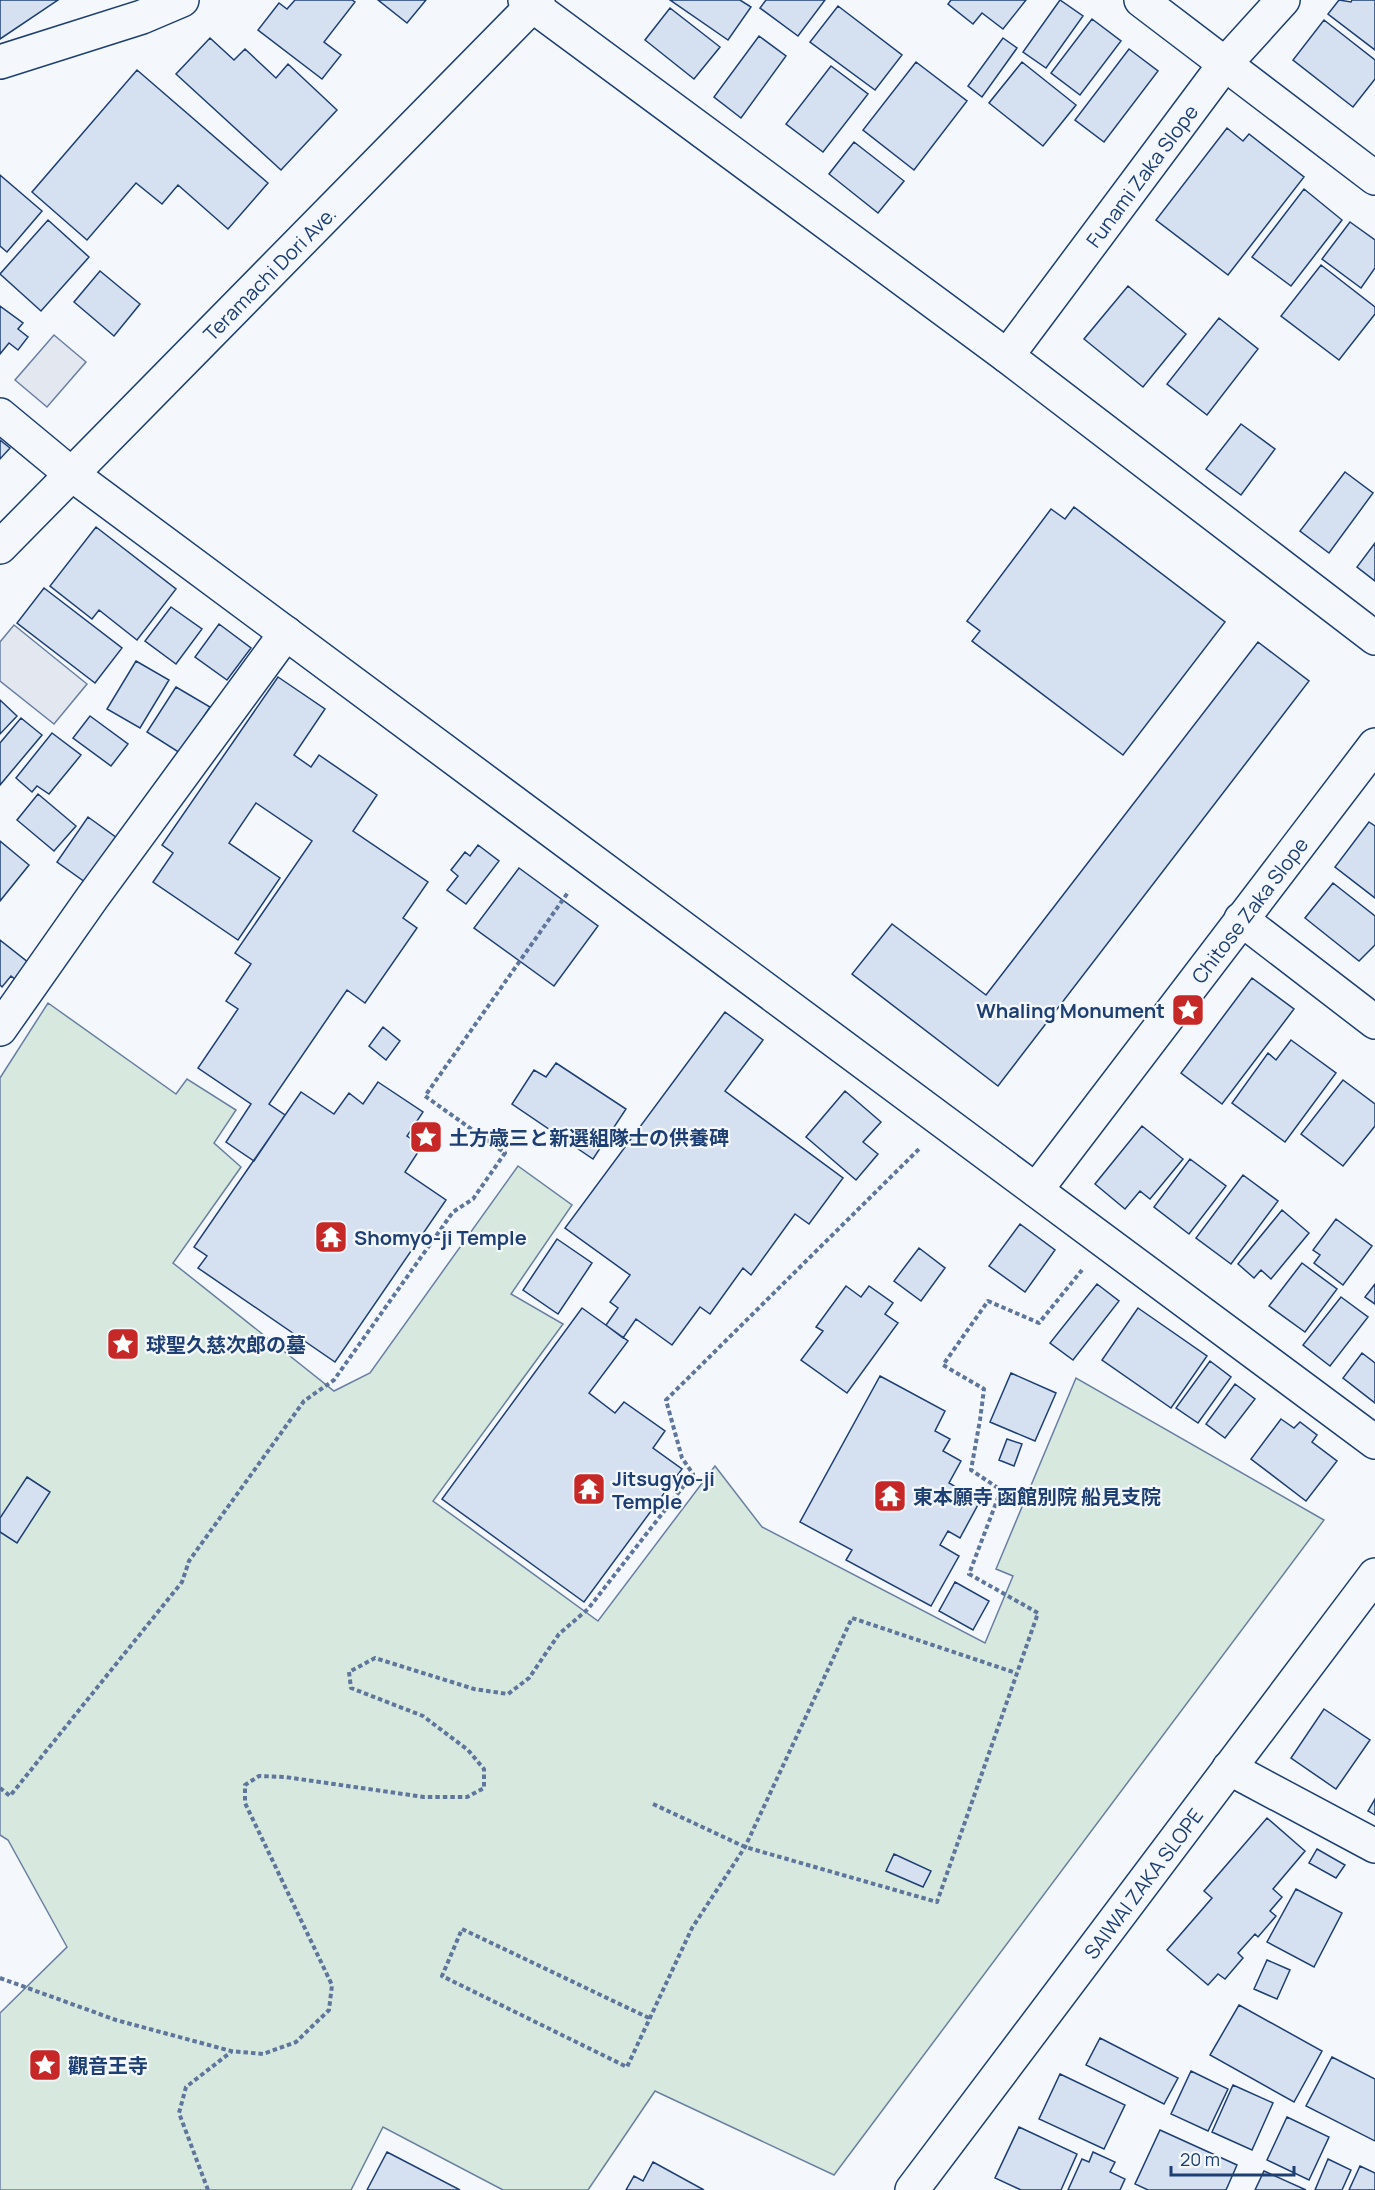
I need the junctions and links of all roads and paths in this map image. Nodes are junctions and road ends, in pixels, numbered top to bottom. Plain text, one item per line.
1 (182, 0) edge
2 (1141, 0) edge
3 (1283, 0) edge
4 (532, 2) edge
5 (0, 62) edge
6 (1224, 65) junction
7 (1375, 178) edge
8 (1007, 356) junction
9 (0, 415) edge
10 (70, 473) junction
11 (0, 547) edge
12 (286, 633) junction
13 (1375, 638) edge
14 (1375, 744) edge
15 (574, 883) dead end
16 (1241, 919) junction
17 (1375, 1022) edge
18 (0, 1029) edge
19 (945, 1123) junction
20 (1036, 1190) junction
21 (1105, 1242) junction
22 (1375, 1442) edge
23 (1375, 1575) edge
24 (1016, 1673) junction
25 (1229, 1768) junction
26 (0, 1788) edge
27 (653, 1804) dead end
28 (1375, 1846) edge
29 (746, 1847) junction
30 (0, 1978) edge
31 (649, 2018) junction
32 (231, 2051) junction
33 (208, 2190) edge
34 (912, 2190) edge

1 - 5 street
2 - 6 street
3 - 6 street, Funami Zaka Slope
4 - 8 street
4 - 10 street, Teramachi Dori Ave.
6 - 7 street
6 - 8 street, Funami Zaka Slope
8 - 13 street
9 - 10 street
10 - 11 street, Teramachi Dori Ave.
10 - 12 street
12 - 18 street
12 - 19 street
14 - 16 street, Chitose Zaka Slope
15 - 26 path
16 - 17 street
16 - 20 street, Chitose Zaka Slope
19 - 20 street
19 - 32 path
20 - 21 street
21 - 22 street
21 - 24 path
23 - 25 street, SAIWAI ZAKA SLOPE
24 - 29 path
24 - 29 path
25 - 28 street
25 - 34 street, SAIWAI ZAKA SLOPE
27 - 29 path
29 - 31 path
30 - 32 path
31 - 31 path
32 - 33 path

